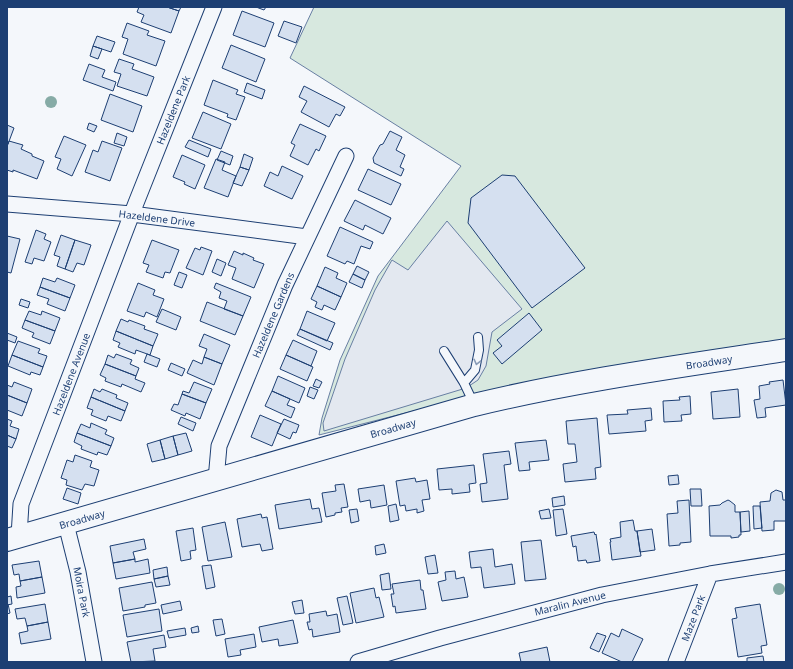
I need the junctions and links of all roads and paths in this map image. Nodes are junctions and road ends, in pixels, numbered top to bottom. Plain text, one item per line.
1 (214, 7) edge
2 (346, 156) dead end
3 (7, 204) edge
4 (132, 214) junction
5 (307, 237) junction
6 (478, 337) dead end
7 (786, 350) edge
8 (444, 351) dead end
9 (464, 383) junction
10 (474, 405) junction
11 (216, 480) junction
12 (66, 524) junction
13 (13, 538) edge
14 (786, 562) edge
15 (710, 574) junction
16 (94, 662) edge
17 (358, 662) edge
18 (676, 662) edge

1 - 4 street, Hazeldene Park
2 - 5 street, Hazeldene Gardens
3 - 4 street, Hazeldene Drive
4 - 5 street, Hazeldene Drive
4 - 13 street, Hazeldene Avenue
5 - 11 street, Hazeldene Gardens
6 -> 9 lane
7 - 10 street, Broadway
8 - 9 lane
9 - 10 lane
10 - 11 street, Broadway
11 - 12 street, Broadway
12 - 13 street, Broadway
12 - 16 street, Moira Park
14 - 15 street, Maralin Avenue
15 - 17 street, Maralin Avenue
15 - 18 street, Maze Park

